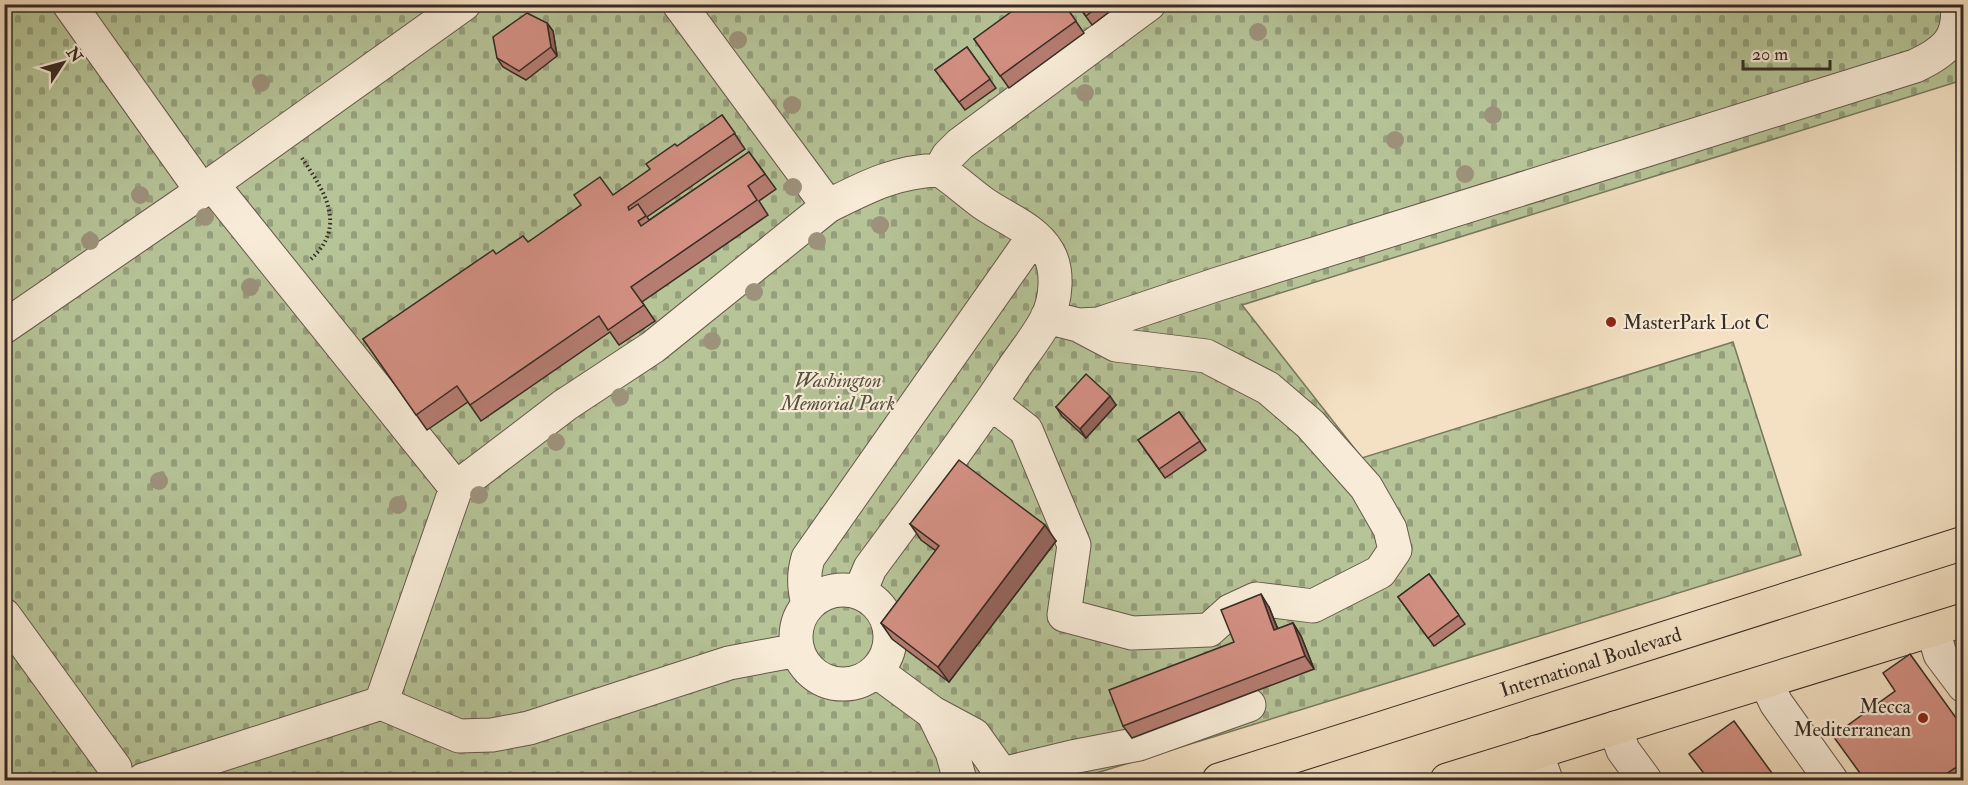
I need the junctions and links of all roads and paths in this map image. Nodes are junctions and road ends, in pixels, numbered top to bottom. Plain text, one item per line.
1 (69, 4) edge
2 (464, 4) edge
3 (679, 4) edge
4 (1149, 4) edge
5 (1957, 4) edge
6 (285, 132) junction
7 (940, 170) junction
8 (207, 188) junction
9 (828, 206) junction
10 (1034, 236) junction
11 (288, 279) junction
12 (1063, 321) junction
13 (4, 327) edge
14 (991, 403) junction
15 (456, 488) junction
16 (1964, 543) edge
17 (860, 592) junction
18 (808, 605) junction
19 (4, 615) edge
20 (1964, 620) edge
21 (1933, 630) junction
22 (798, 650) junction
23 (876, 671) junction
24 (1766, 682) junction
25 (1964, 686) edge
26 (381, 702) junction
27 (1250, 705) dead end
28 (933, 713) junction
29 (1615, 728) junction
30 (1541, 766) edge
31 (1004, 777) edge
32 (1457, 779) edge
33 (117, 780) edge
34 (143, 780) edge
35 (960, 780) edge
36 (1219, 780) edge
37 (1645, 780) edge
38 (1831, 780) edge

1 - 8 lane
2 - 6 lane
3 - 9 lane
4 - 7 lane
5 - 12 lane
6 - 8 lane
6 - 11 path
7 - 9 lane
7 - 10 lane
8 - 11 lane
8 - 13 lane
9 - 15 lane
10 - 12 lane
10 - 18 lane
11 - 15 lane
12 - 14 lane
12 - 14 lane
14 - 17 lane
15 - 26 lane
16 - 36 main road, International Boulevard
17 - 18 lane
17 - 23 lane
18 - 22 lane
19 - 33 lane
20 - 21 main road
21 - 24 main road
21 - 25 lane
22 - 23 lane
22 - 26 lane
23 - 28 lane
24 - 29 main road
24 - 38 lane
26 - 34 lane
27 - 31 lane
28 - 31 lane
28 - 35 lane
29 - 30 main road
29 - 37 lane
30 - 32 main road

